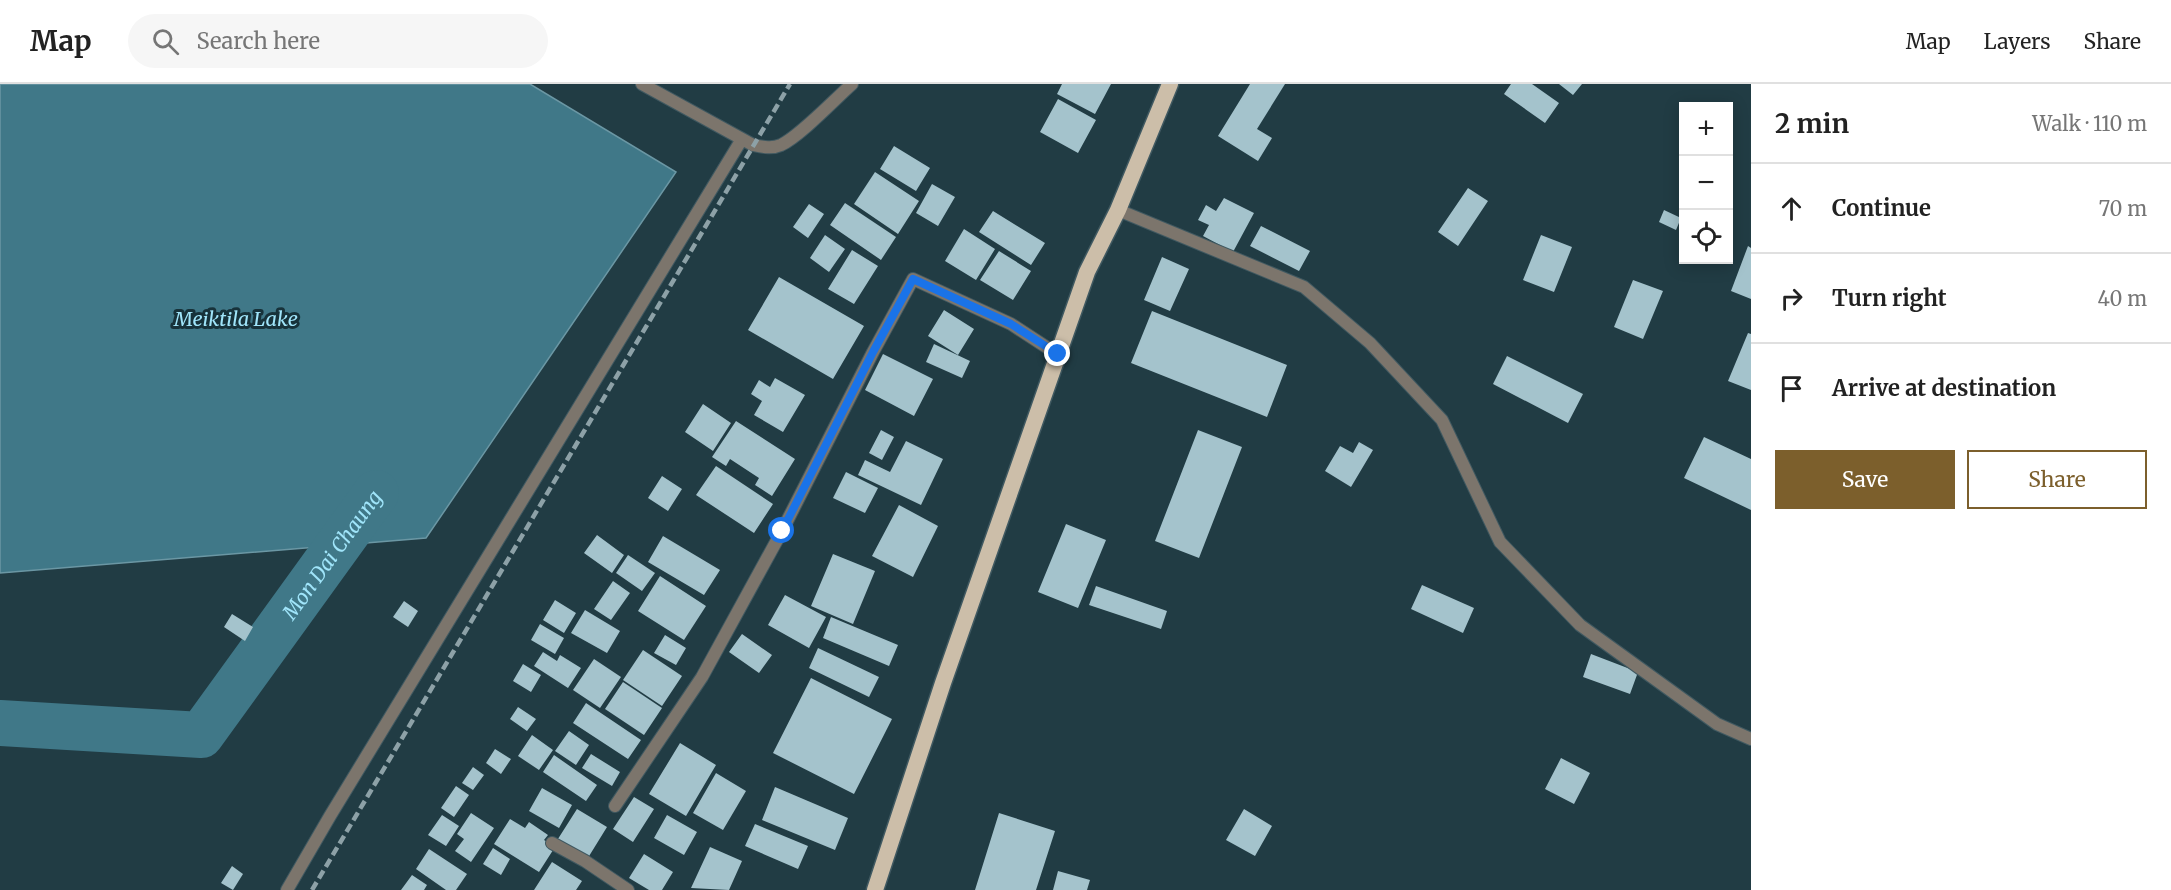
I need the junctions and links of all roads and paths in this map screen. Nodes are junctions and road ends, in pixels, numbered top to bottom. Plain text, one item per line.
1 (642, 84) edge
2 (852, 84) edge
3 (1170, 84) edge
4 (742, 139) junction
5 (1118, 210) junction
6 (1058, 354) junction
7 (1751, 739) edge
8 (615, 806) dead end
9 (552, 843) dead end
10 (287, 890) edge
11 (628, 890) edge
12 (875, 890) edge

1 - 4 street
2 - 4 street
3 - 5 highway
4 - 10 street
5 - 6 highway
5 - 7 street
6 - 8 street
6 - 12 highway
9 - 11 street

